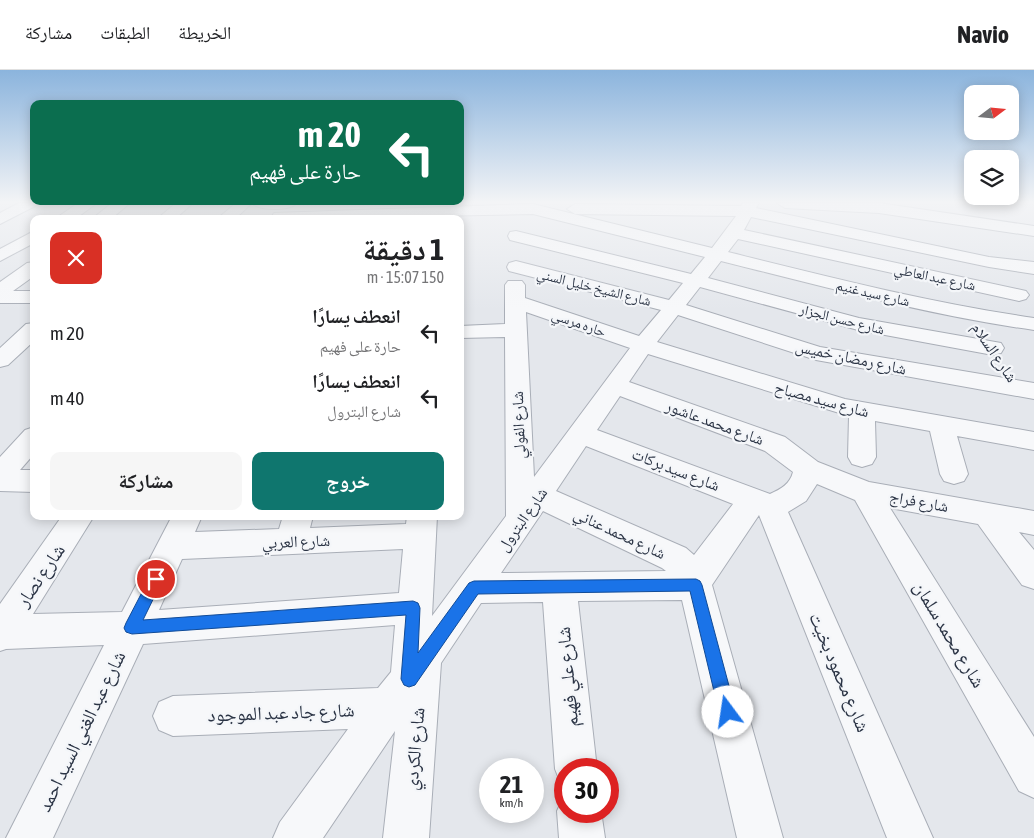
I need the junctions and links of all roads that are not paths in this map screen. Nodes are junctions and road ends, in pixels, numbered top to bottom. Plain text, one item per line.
1 (29, 239) edge
2 (516, 239) edge
3 (527, 239) edge
4 (648, 239) edge
5 (726, 239) edge
6 (804, 239) edge
7 (879, 239) edge
8 (999, 239) edge
9 (886, 240) junction
10 (1034, 244) edge
11 (714, 255) junction
12 (0, 256) edge
13 (989, 262) junction
14 (870, 264) junction
15 (516, 267) junction
16 (1034, 268) edge
17 (30, 270) edge
18 (694, 280) junction
19 (588, 286) junction
20 (0, 292) edge
21 (1019, 294) junction
22 (0, 297) edge
23 (30, 297) edge
24 (514, 301) junction
25 (673, 307) junction
26 (1034, 312) edge
27 (970, 315) junction
28 (558, 316) junction
29 (1034, 324) edge
30 (514, 330) junction
31 (464, 332) edge
32 (30, 333) edge
33 (643, 345) junction
34 (992, 348) junction
35 (0, 360) edge
36 (615, 385) junction
37 (1027, 390) edge
38 (862, 411) junction
39 (941, 424) junction
40 (582, 434) junction
41 (30, 441) edge
42 (1031, 445) edge
43 (862, 457) dead end
44 (808, 469) junction
45 (954, 474) dead end
46 (0, 475) edge
47 (0, 480) edge
48 (30, 481) edge
49 (865, 492) junction
50 (538, 496) junction
51 (762, 502) junction
52 (986, 513) junction
53 (76, 520) edge
54 (521, 520) junction
55 (1034, 523) edge
56 (421, 526) edge
57 (294, 528) edge
58 (180, 531) edge
59 (1034, 575) edge
60 (696, 582) junction
61 (559, 586) junction
62 (474, 588) junction
63 (413, 608) junction
64 (132, 628) junction
65 (0, 633) edge
66 (407, 683) junction
67 (173, 716) dead end
68 (575, 758) edge
69 (1034, 776) edge
70 (580, 823) edge
71 (29, 838) edge
72 (296, 838) edge
73 (406, 838) edge
74 (582, 838) edge
75 (760, 838) edge
76 (910, 838) edge

1 - 12 street
2 - 15 street, شارع الفولي
3 - 18 street, شارع حسن الجزار
4 - 11 street, شارع سيد غنيم
5 - 11 street, شارع البترول
6 - 14 street, شارع عبد العاطي
7 - 9 street
8 - 10 street
9 - 13 street
9 - 14 street
11 - 18 street, شارع البترول
11 - 27 street, شارع سيد غنيم
13 - 16 street
13 - 21 street
14 - 21 street, شارع عبد العاطي
15 - 19 street, شارع الشيخ خليل السني
15 - 24 street, شارع الفولي
17 - 20 street
18 - 25 street, شارع البترول
18 - 34 street, شارع حسن الجزار
19 - 25 street, شارع الشيخ خليل السني
19 - 28 street
21 - 26 street
22 - 23 street
24 - 28 street, حاره مرسي
24 - 30 street, شارع الفولي
25 - 33 street, شارع البترول
25 - 37 street, شارع رمضان خميس
27 - 29 street, شارع سيد غنيم
27 - 34 street, شارع السلام
28 - 33 street, حاره مرسي
30 - 31 street
30 - 54 street, شارع الفولي
32 - 35 street
33 - 36 street, شارع البترول
33 - 38 street, شارع سيد مصباح
34 - 37 street, شارع السلام
36 - 40 street, شارع البترول
36 - 44 street, شارع محمد عاشور
38 - 39 street, شارع سيد مصباح
38 - 43 street
39 - 42 street, شارع سيد مصباح
39 - 45 street
40 - 50 street, شارع البترول
40 - 51 street, شارع سيد بركات
41 - 46 street
44 - 49 street, شارع فراج
44 - 51 street
47 - 48 street
49 - 52 street, شارع فراج
49 - 69 street, شارع محمد سلمان
50 - 54 street, شارع البترول
50 - 60 street, شارع محمد عناني
51 - 60 street
51 - 76 street, شارع محمود بخيت
52 - 55 street, شارع فراج
52 - 59 street
53 - 65 street, شارع نصار
54 - 62 street, شارع البترول
56 - 57 street, شارع العربي
56 - 63 street, شارع الكردي
57 - 58 street, شارع العربي
58 - 64 street, شارع عبد الغني السيد احمد
60 - 61 street
60 - 75 street
61 - 62 street
61 - 68 street, شارع علي فهيم
62 - 66 street, شارع البترول
63 - 64 street
63 - 66 street, شارع الكردي
64 - 65 street
64 - 71 street, شارع عبد الغني السيد احمد
66 - 67 street, شارع جاد عبد الموجود
66 - 72 street, شارع البترول
66 - 73 street, شارع الكردي
70 - 74 street

